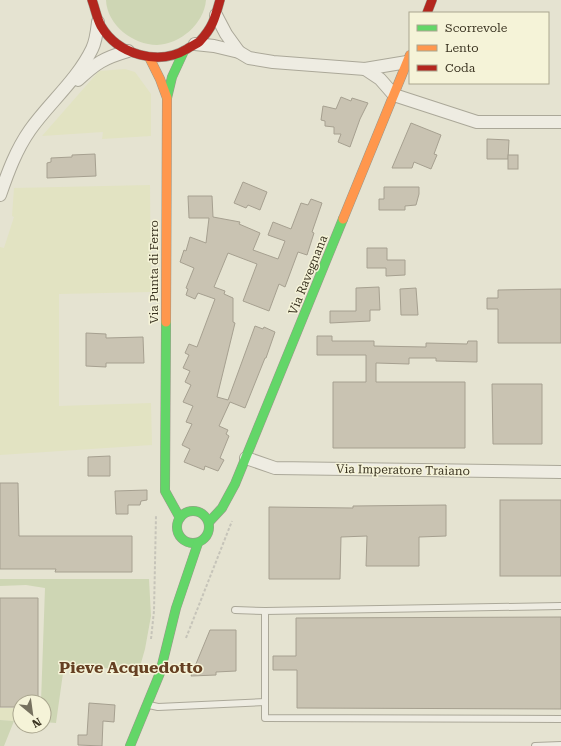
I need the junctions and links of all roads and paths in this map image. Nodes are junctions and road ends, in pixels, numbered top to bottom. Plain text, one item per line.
1 (92, 0) edge
2 (220, 0) edge
3 (432, 0) edge
4 (427, 12) edge
5 (216, 15) junction
6 (98, 22) junction
7 (195, 44) junction
8 (128, 51) junction
9 (184, 51) junction
10 (239, 52) junction
11 (149, 57) junction
12 (409, 58) edge
13 (364, 69) junction
14 (394, 95) junction
15 (167, 98) junction
16 (50, 106) junction
17 (561, 122) edge
18 (0, 195) edge
19 (246, 458) junction
20 (561, 472) edge
21 (165, 490) junction
22 (188, 512) junction
23 (156, 515) dead end
24 (180, 518) junction
25 (207, 519) junction
26 (198, 543) junction
27 (185, 549) junction
28 (561, 606) edge
29 (176, 608) junction
30 (235, 610) dead end
31 (265, 611) junction
32 (150, 644) dead end
33 (265, 702) junction
34 (147, 704) junction
35 (561, 719) edge
36 (561, 745) edge
37 (130, 746) edge
38 (535, 746) edge

1 - 6 main road
2 - 5 main road
3 - 4 main road
5 - 7 main road
5 - 10 street
6 - 8 main road
6 - 16 street
7 - 9 main road
7 - 10 street
8 - 11 main road
8 - 16 street
9 - 11 main road
9 - 15 main road
10 - 13 street
11 - 15 main road, Via Punta di Ferro
12 - 13 street
12 - 14 main road, Via Ravegnana
13 - 14 street
14 - 17 street
14 - 19 main road, Via Ravegnana
15 - 21 main road, Via Punta di Ferro
16 - 18 street
19 - 20 street, Via Imperatore Traiano
19 - 25 main road, Via Ravegnana
21 - 22 main road
21 - 24 main road, Via Punta di Ferro
22 - 24 main road
22 - 25 main road
23 - 32 path
24 - 27 main road
25 - 26 main road
26 - 27 main road
26 - 29 main road
27 - 29 main road
28 - 31 lane
29 - 34 main road
30 - 31 lane
31 - 33 lane
33 - 34 lane
33 - 35 lane
34 - 37 main road
36 - 38 lane

